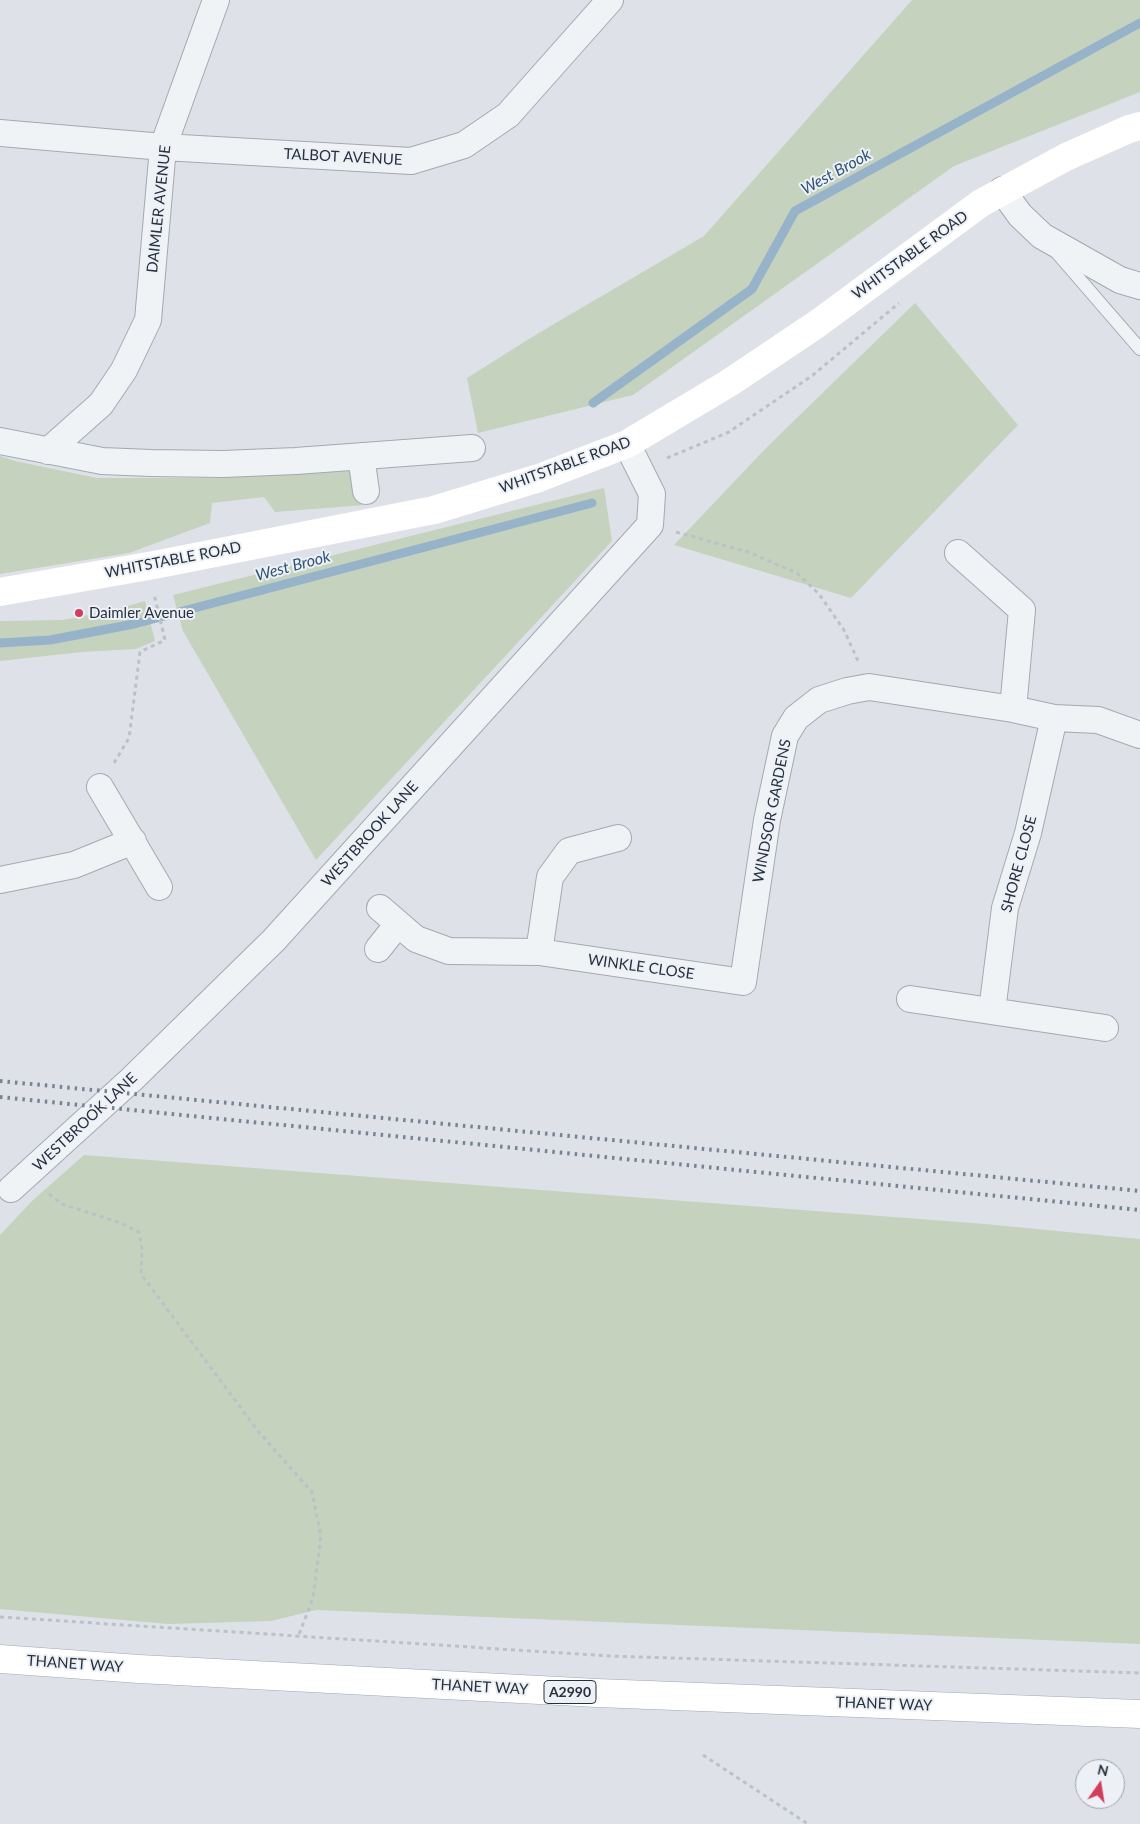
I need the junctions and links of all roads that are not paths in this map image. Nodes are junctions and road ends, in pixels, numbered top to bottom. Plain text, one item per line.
1 (216, 0) edge
2 (610, 0) edge
3 (1140, 126) edge
4 (0, 133) edge
5 (163, 147) junction
6 (1002, 190) junction
7 (1042, 236) junction
8 (1140, 286) edge
9 (1140, 349) edge
10 (0, 441) edge
11 (627, 444) junction
12 (472, 448) dead end
13 (48, 451) junction
14 (361, 456) junction
15 (366, 491) dead end
16 (958, 553) dead end
17 (0, 592) edge
18 (1013, 710) junction
19 (1054, 718) junction
20 (1140, 735) edge
21 (100, 787) road end
22 (618, 838) dead end
23 (133, 841) junction
24 (0, 880) edge
25 (159, 887) dead end
26 (378, 949) dead end
27 (539, 952) junction
28 (743, 982) joint
29 (910, 999) dead end
30 (992, 1011) junction
31 (1105, 1028) dead end
32 (9, 1187) edge
33 (0, 1658) edge
34 (1140, 1714) edge

1 - 5 street, DAIMLER AVENUE
2 - 5 street, TALBOT AVENUE
3 - 6 main road, WHITSTABLE ROAD
4 - 5 street, TALBOT AVENUE
5 - 13 street, DAIMLER AVENUE
6 - 7 street
6 - 11 main road, WHITSTABLE ROAD
7 - 8 street
7 - 9 lane
10 - 13 street
11 - 17 main road, WHITSTABLE ROAD
11 - 32 street, WESTBROOK LANE
12 - 14 street
13 - 14 street
14 - 15 street
16 - 18 street
18 - 19 street, WINDSOR GARDENS
18 - 28 street, WINDSOR GARDENS
19 - 20 street, WINDSOR GARDENS
19 - 30 street, SHORE CLOSE
21 - 23 street
22 - 27 street
23 - 24 street
23 - 25 street
26 - 27 street, WINKLE CLOSE
27 - 28 street, WINKLE CLOSE
29 - 30 street
30 - 31 street
33 - 34 main road, THANET WAY / A2990

